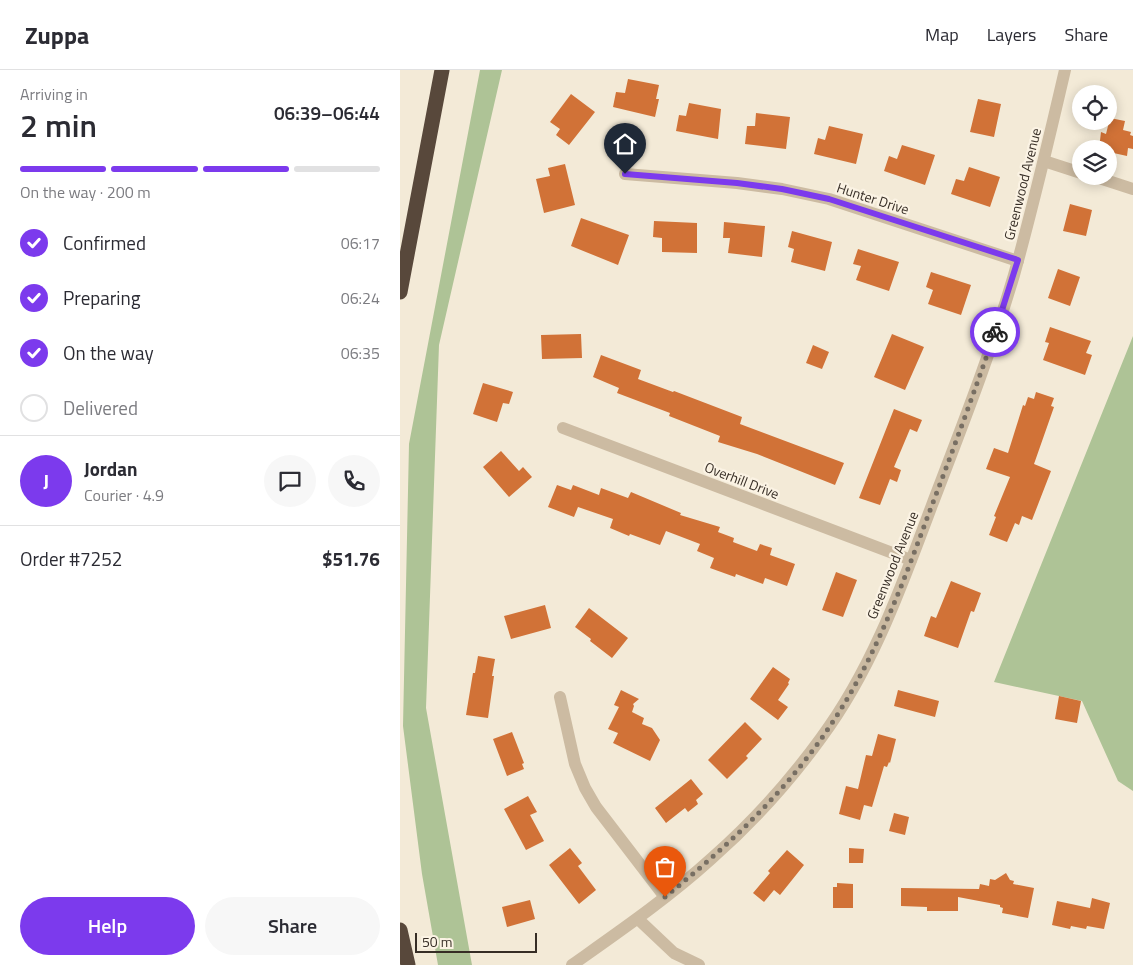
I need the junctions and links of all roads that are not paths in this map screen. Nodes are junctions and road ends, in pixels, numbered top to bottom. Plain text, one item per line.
1 (442, 70) edge
2 (1065, 70) edge
3 (1044, 161) junction
4 (1072, 170) edge
5 (625, 174) dead end
6 (1117, 184) edge
7 (1133, 189) edge
8 (1018, 260) junction
9 (400, 292) edge
10 (563, 428) dead end
11 (911, 560) junction
12 (560, 697) dead end
13 (665, 897) junction
14 (638, 919) junction
15 (400, 930) edge
16 (408, 965) edge
17 (572, 965) edge
18 (699, 965) edge

1 - 9 highway
2 - 3 street, Greenwood Avenue
3 - 4 street
3 - 8 street, Greenwood Avenue
5 - 8 street, Hunter Drive
6 - 7 street
8 - 11 street, Greenwood Avenue
10 - 11 street, Overhill Drive
11 - 13 street, Greenwood Avenue
12 - 13 street
13 - 14 street, Greenwood Avenue
14 - 17 street, Greenwood Avenue
14 - 18 street
15 - 16 highway

